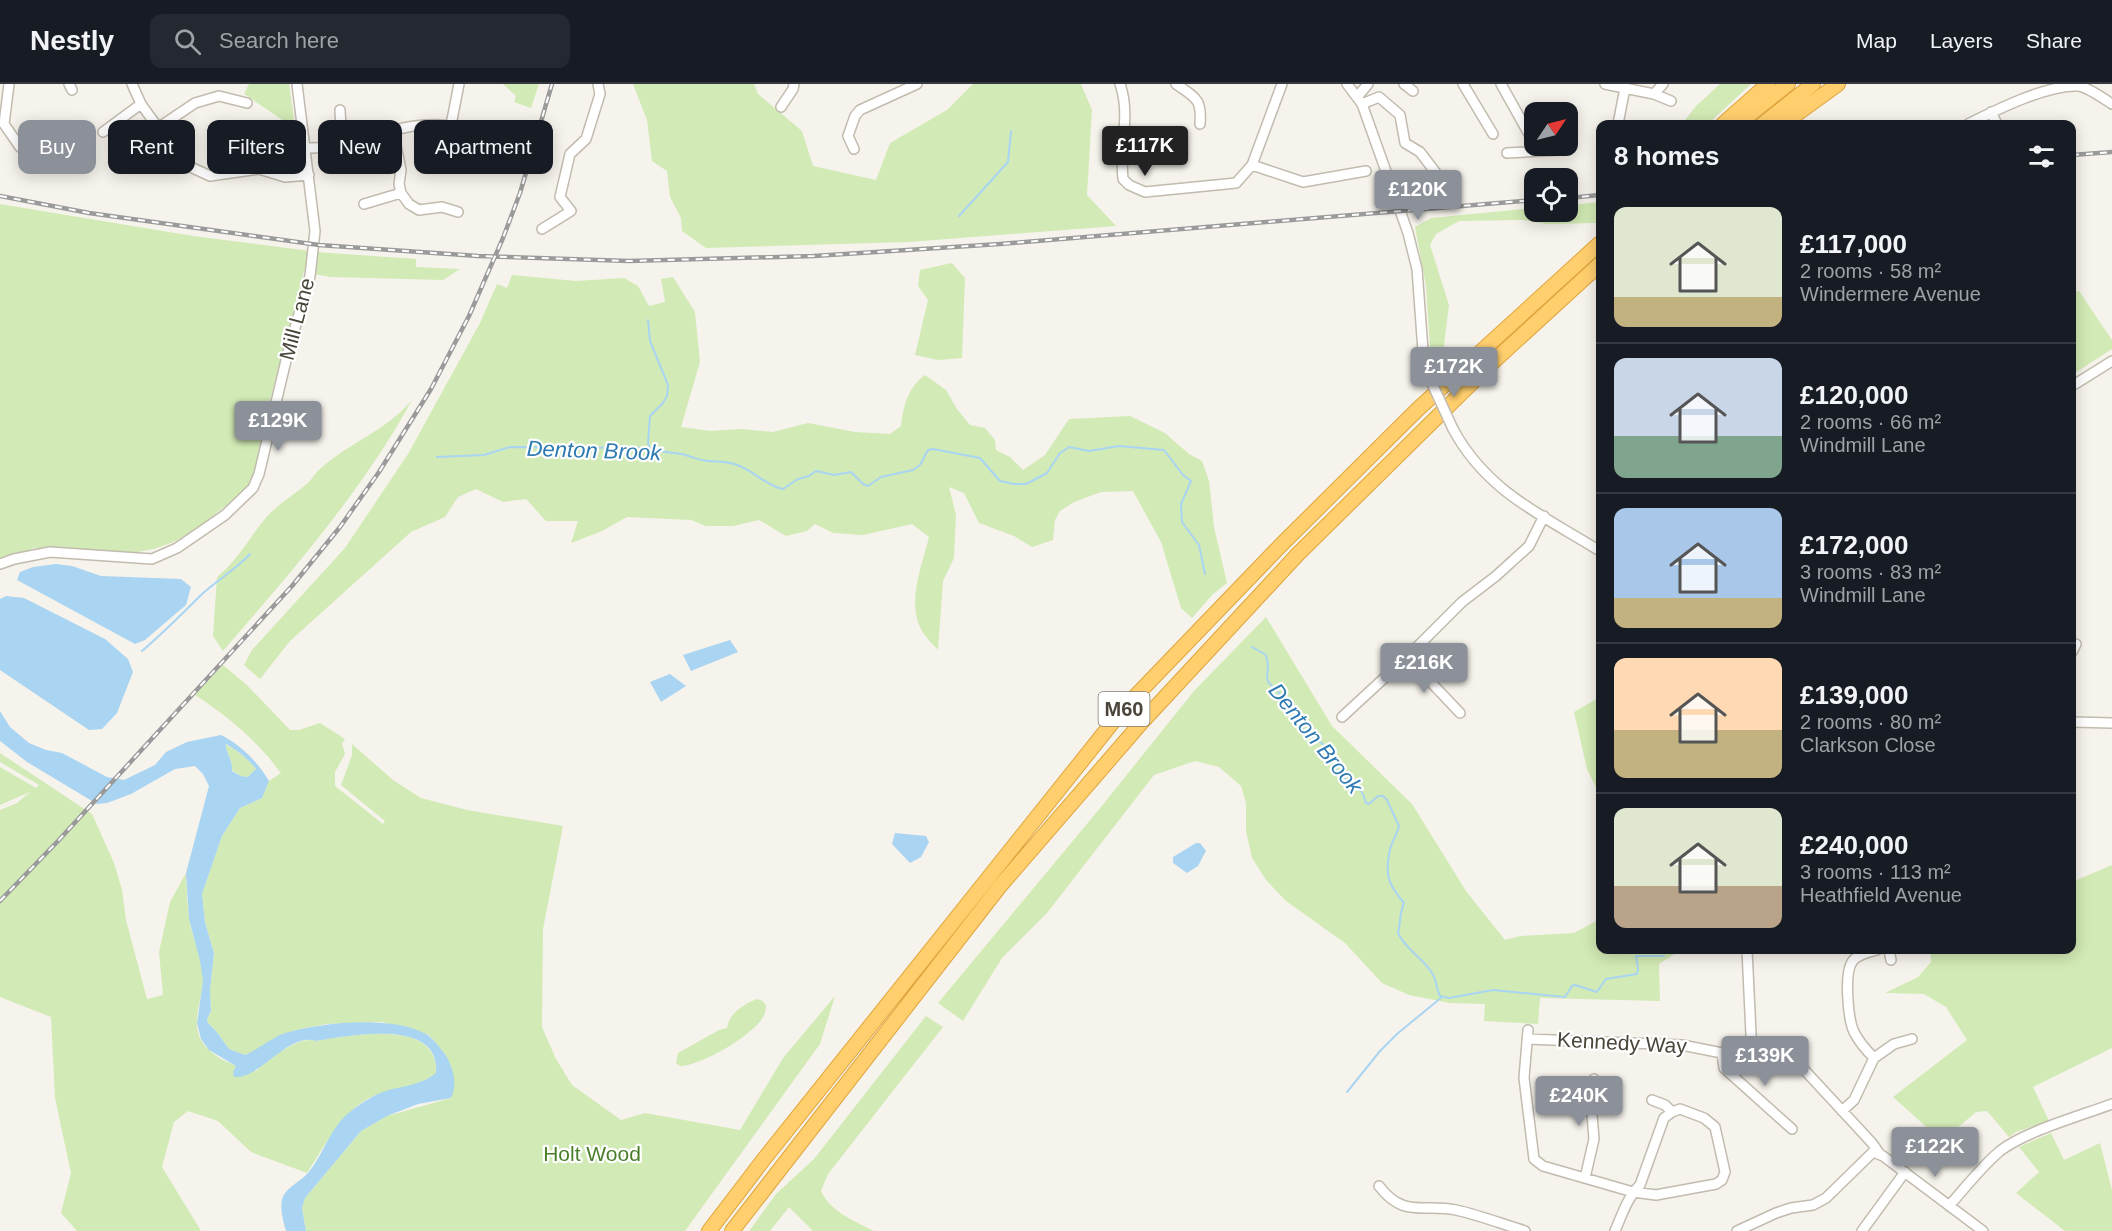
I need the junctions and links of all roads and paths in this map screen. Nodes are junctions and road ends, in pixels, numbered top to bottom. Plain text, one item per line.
1 (9, 84) edge
2 (132, 84) edge
3 (297, 84) edge
4 (459, 84) edge
5 (598, 84) edge
6 (794, 84) edge
7 (917, 84) edge
8 (1120, 84) edge
9 (1176, 84) edge
10 (1282, 84) edge
11 (1347, 84) edge
12 (1362, 84) edge
13 (1368, 84) edge
14 (1404, 84) edge
15 (1463, 84) edge
16 (1502, 84) edge
17 (1605, 84) edge
18 (1663, 84) edge
19 (1768, 84) edge
20 (1788, 84) edge
21 (1813, 84) edge
22 (1838, 84) edge
23 (1625, 88) junction
24 (1413, 91) dead end
25 (1654, 94) junction
26 (1358, 98) junction
27 (1671, 101) dead end
28 (247, 103) dead end
29 (141, 104) junction
30 (2112, 104) edge
31 (786, 105) dead end
32 (340, 110) dead end
33 (1991, 112) junction
34 (152, 120) edge
35 (170, 120) edge
36 (302, 120) edge
37 (341, 120) edge
38 (453, 120) edge
39 (1619, 120) edge
40 (1728, 120) edge
41 (1743, 120) edge
42 (1768, 120) edge
43 (1788, 120) edge
44 (1976, 120) edge
45 (1995, 120) edge
46 (1524, 123) edge
47 (1200, 124) dead end
48 (103, 132) dead end
49 (1493, 134) dead end
50 (849, 139) junction
51 (838, 143) dead end
52 (18, 144) edge
53 (854, 149) dead end
54 (1524, 149) edge
55 (1507, 153) dead end
56 (306, 155) edge
57 (1252, 165) junction
58 (195, 170) edge
59 (1366, 171) dead end
60 (1436, 173) dead end
61 (400, 174) edge
62 (309, 175) junction
63 (401, 193) junction
64 (364, 204) dead end
65 (458, 212) dead end
66 (542, 229) dead end
67 (1596, 247) edge
68 (1596, 268) edge
69 (2112, 361) edge
70 (2076, 384) edge
71 (1544, 516) junction
72 (1596, 548) edge
73 (0, 564) edge
74 (1407, 657) junction
75 (1460, 712) dead end
76 (1342, 717) dead end
77 (2076, 722) edge
78 (2112, 723) edge
79 (1747, 954) edge
80 (1863, 954) edge
81 (1890, 954) edge
82 (1891, 960) dead end
83 (1908, 1037) dead end
84 (1722, 1053) junction
85 (1752, 1055) junction
86 (1874, 1058) junction
87 (1594, 1079) dead end
88 (1652, 1100) dead end
89 (2112, 1104) edge
90 (1842, 1111) junction
91 (1672, 1112) junction
92 (1792, 1129) dead end
93 (1879, 1153) junction
94 (1905, 1172) junction
95 (1585, 1178) junction
96 (1379, 1186) dead end
97 (1633, 1192) junction
98 (1949, 1206) junction
99 (1740, 1230) edge
100 (709, 1231) edge
101 (732, 1231) edge
102 (1525, 1231) edge
103 (1615, 1231) edge
104 (1863, 1231) edge
105 (1983, 1231) edge

1 - 52 street
2 - 29 street
3 - 36 street, Mill Lane
4 - 38 street
5 - 66 street
6 - 31 street
7 - 50 street
8 - 57 street
9 - 47 street
10 - 57 street
11 - 26 street
12 - 26 street
13 - 26 street
14 - 24 street
15 - 49 street
16 - 46 street
17 - 23 street
18 - 25 street
19 - 40 highway
20 - 41 highway
21 - 42 highway
22 - 43 highway
23 - 25 street
23 - 39 street
25 - 27 street
26 - 60 street
26 - 71 street, bridge
28 - 35 street
29 - 34 street
29 - 48 street
30 - 33 street
32 - 37 street
33 - 44 street
33 - 45 street
50 - 51 street
50 - 53 street
54 - 55 street
56 - 62 street, Mill Lane
57 - 59 street
58 - 62 street
61 - 63 street
62 - 73 street, Mill Lane
63 - 64 street
63 - 65 street
67 - 100 highway, M60
68 - 101 highway, M60
69 - 70 street
71 - 72 street
71 - 74 street
74 - 75 street
74 - 76 street
77 - 78 street
79 - 85 street
80 - 86 street
81 - 82 street
83 - 86 street
84 - 85 street, Kennedy Way
84 - 92 street
84 - 95 street, Kennedy Way
85 - 90 street, Kennedy Way
86 - 90 street
87 - 95 street
88 - 91 street
89 - 98 street
90 - 93 street
91 - 97 street
91 - 97 street
93 - 94 street
93 - 99 street
94 - 98 street
94 - 104 street
95 - 97 street
96 - 102 street
97 - 103 street
98 - 105 street

